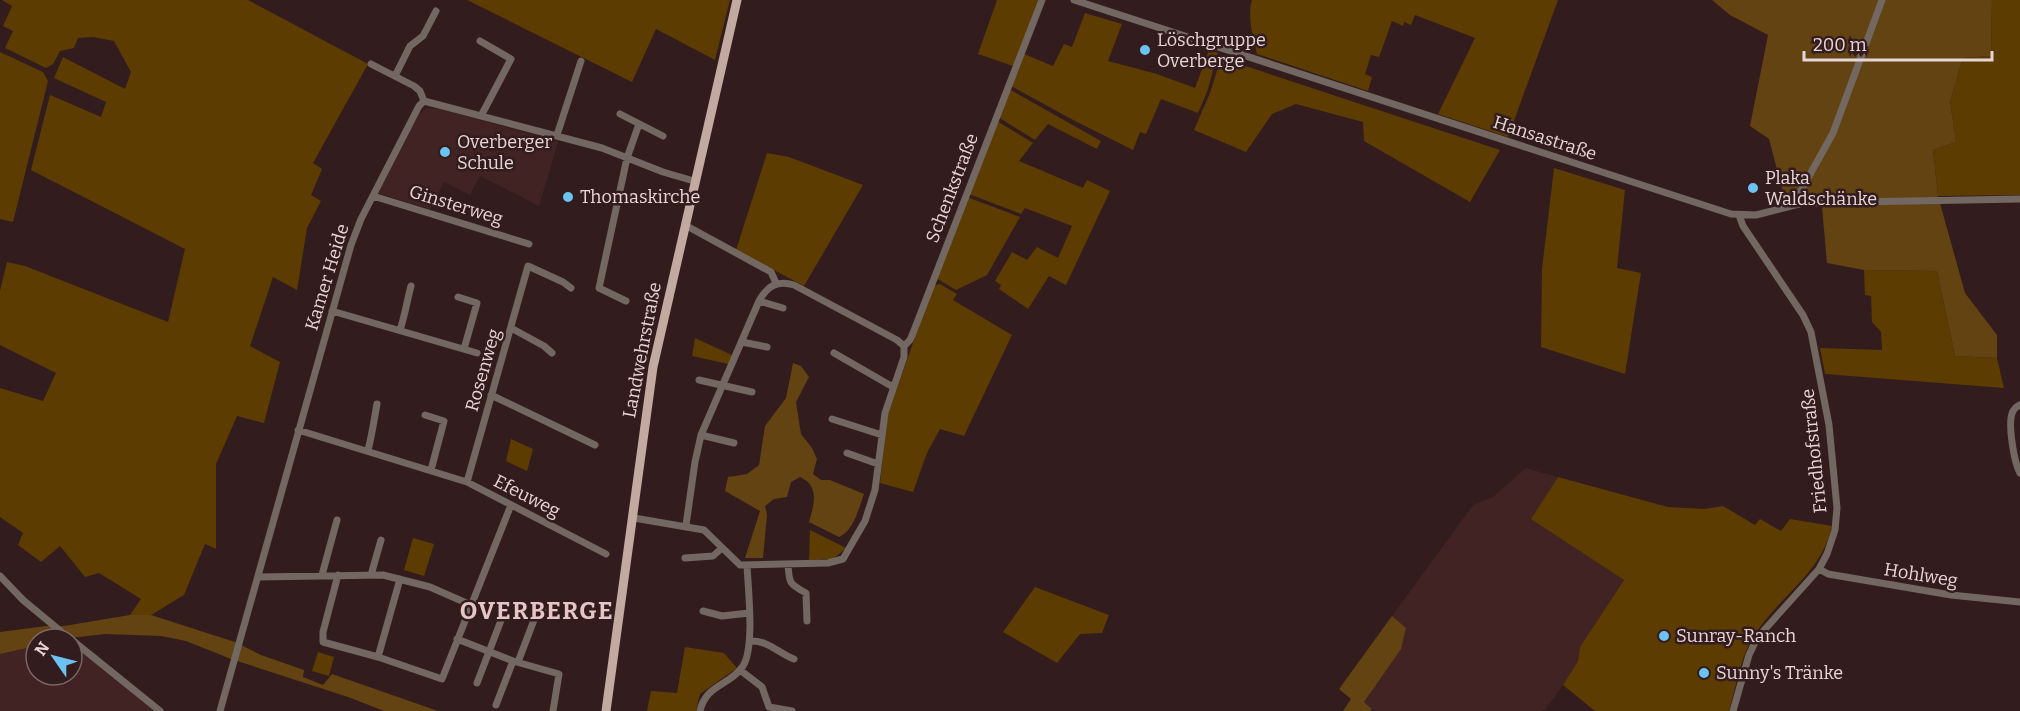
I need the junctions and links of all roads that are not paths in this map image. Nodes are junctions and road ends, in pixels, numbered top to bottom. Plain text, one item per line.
1 (737, 0) edge
2 (1042, 0) edge
3 (1074, 0) edge
4 (1882, 0) edge
5 (436, 11) dead end
6 (480, 41) dead end
7 (581, 61) dead end
8 (371, 64) dead end
9 (395, 76) junction
10 (424, 101) junction
11 (620, 114) dead end
12 (481, 116) junction
13 (639, 124) junction
14 (557, 135) junction
15 (663, 136) dead end
16 (627, 158) junction
17 (694, 181) junction
18 (373, 196) junction
19 (2020, 199) edge
20 (1793, 205) junction
21 (1738, 216) junction
22 (685, 225) junction
23 (530, 243) dead end
24 (776, 283) junction
25 (411, 286) dead end
26 (571, 288) dead end
27 (458, 297) dead end
28 (626, 301) dead end
29 (759, 301) junction
30 (783, 308) dead end
31 (332, 311) junction
32 (511, 328) junction
33 (400, 330) junction
34 (742, 342) junction
35 (904, 346) junction
36 (767, 347) dead end
37 (464, 349) junction
38 (834, 352) dead end
39 (477, 353) dead end
40 (552, 353) dead end
41 (699, 380) dead end
42 (723, 385) junction
43 (893, 387) junction
44 (752, 392) dead end
45 (491, 395) junction
46 (377, 404) dead end
47 (2017, 407) edge
48 (425, 415) dead end
49 (832, 419) dead end
50 (298, 429) junction
51 (701, 435) junction
52 (882, 435) junction
53 (734, 443) dead end
54 (595, 445) dead end
55 (368, 450) junction
56 (847, 453) dead end
57 (878, 464) junction
58 (431, 470) junction
59 (2020, 473) edge
60 (467, 482) junction
61 (511, 505) junction
62 (634, 518) junction
63 (336, 520) dead end
64 (686, 525) junction
65 (381, 540) dead end
66 (722, 548) junction
67 (606, 554) dead end
68 (685, 558) dead end
69 (788, 564) junction
70 (747, 565) junction
71 (1819, 569) junction
72 (322, 575) junction
73 (338, 575) junction
74 (371, 575) junction
75 (0, 576) edge
76 (258, 577) junction
77 (400, 579) junction
78 (2020, 602) edge
79 (471, 605) junction
80 (505, 610) dead end
81 (543, 611) dead end
82 (704, 611) dead end
83 (748, 613) junction
84 (807, 621) dead end
85 (55, 627) edge
86 (457, 639) junction
87 (750, 641) junction
88 (84, 650) edge
89 (490, 652) junction
90 (378, 657) junction
91 (794, 659) dead end
92 (515, 662) junction
93 (740, 670) junction
94 (477, 683) dead end
95 (496, 705) dead end
96 (160, 711) edge
97 (220, 711) edge
98 (553, 711) edge
99 (606, 711) edge
100 (700, 711) edge
101 (792, 711) edge
102 (1733, 711) edge

1 - 17 main road, Landwehrstraße
2 - 35 street, Schenkstraße
3 - 21 street, Hansastraße
4 - 20 street
5 - 9 street
6 - 12 street
7 - 14 street
8 - 9 street
9 - 10 street
10 - 12 street
10 - 18 street, Kamer Heide
11 - 13 street
12 - 14 street
13 - 15 street
13 - 16 street
14 - 16 street
16 - 17 street
16 - 28 street
17 - 22 main road, Landwehrstraße
18 - 23 street, Ginsterweg
18 - 31 street, Kamer Heide
19 - 20 street, Hansastraße
20 - 21 street, Hansastraße
21 - 71 street, Friedhofstraße
22 - 24 street
22 - 62 main road, Landwehrstraße
24 - 29 street
24 - 35 street
25 - 33 street
26 - 32 street, Rosenweg
27 - 37 street
29 - 30 street
29 - 34 street
31 - 33 street
31 - 50 street, Kamer Heide
32 - 40 street
32 - 45 street, Rosenweg
33 - 37 street
34 - 36 street
34 - 42 street
35 - 43 street, Schenkstraße
37 - 39 street
38 - 43 street
41 - 42 street
42 - 44 street
42 - 51 street
43 - 52 street, Schenkstraße
45 - 54 street
45 - 60 street, Rosenweg
46 - 55 street
47 - 59 street
48 - 58 street
49 - 52 street
50 - 55 street, Efeuweg
50 - 76 street, Kamer Heide
51 - 53 street
51 - 64 street
52 - 57 street, Schenkstraße
55 - 58 street, Efeuweg
56 - 57 street
57 - 69 street, Schenkstraße
58 - 60 street, Efeuweg
60 - 61 street, Efeuweg
61 - 67 street, Efeuweg
61 - 79 street
62 - 64 street
62 - 99 main road, Landwehrstraße
63 - 72 street
64 - 66 street
65 - 74 street
66 - 68 street
66 - 70 street
69 - 70 street
69 - 84 street
70 - 83 street
71 - 78 street, Hohlweg
71 - 102 street, Friedhofstraße
72 - 73 street
72 - 76 street
73 - 74 street
73 - 90 street
74 - 77 street
75 - 85 street
76 - 97 street, Kamer Heide
77 - 79 street
77 - 90 street
79 - 86 street
80 - 89 street
81 - 92 street
82 - 83 street
83 - 87 street
86 - 89 street
86 - 90 street
87 - 91 street
87 - 93 street
88 - 96 street
89 - 92 street
89 - 94 street
92 - 95 street
92 - 98 street
93 - 100 street
93 - 101 street

